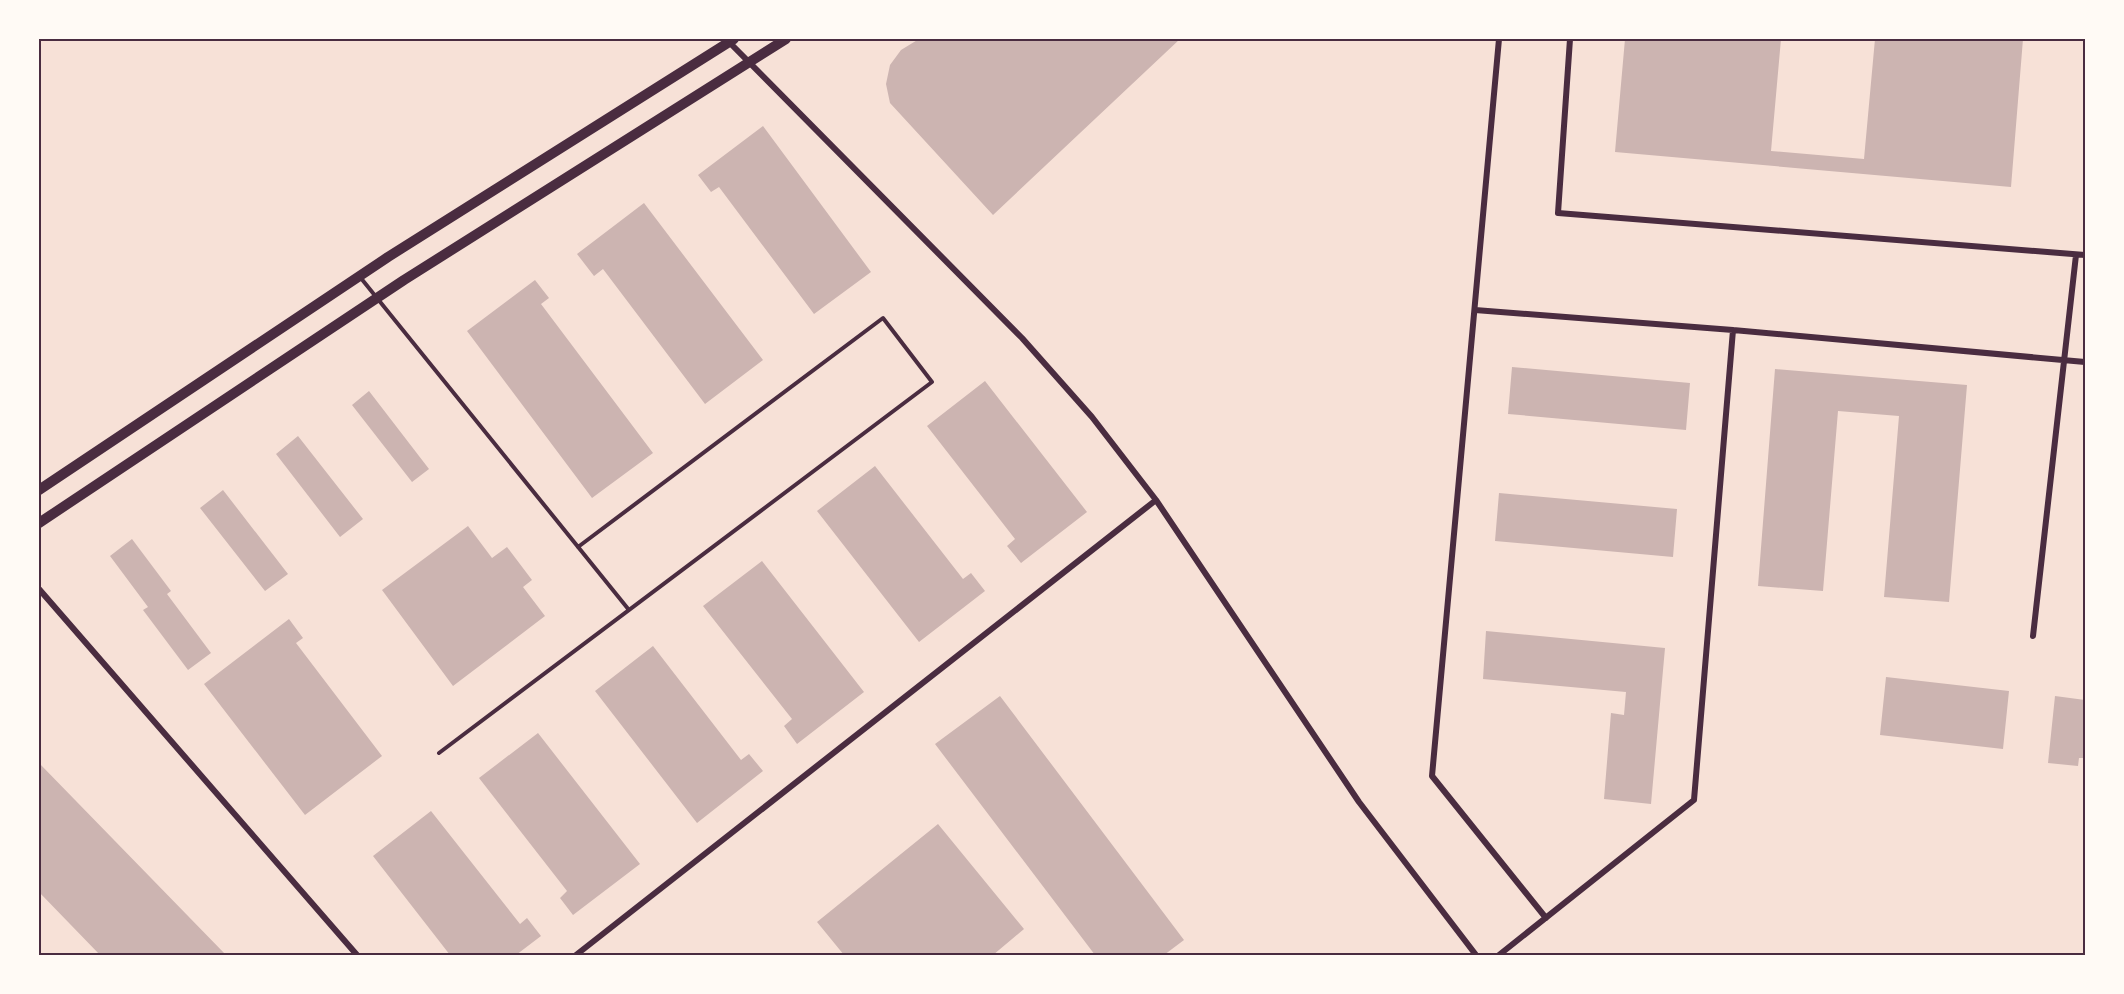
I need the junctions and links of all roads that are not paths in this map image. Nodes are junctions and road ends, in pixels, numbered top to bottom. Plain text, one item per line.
1 (786, 39) edge
2 (1499, 39) edge
3 (1570, 39) edge
4 (731, 40) edge
5 (749, 62) junction
6 (2076, 255) junction
7 (2085, 255) edge
8 (359, 276) junction
9 (377, 298) junction
10 (1475, 310) junction
11 (1733, 330) junction
12 (2064, 360) junction
13 (2085, 362) edge
14 (39, 490) edge
15 (1156, 500) junction
16 (39, 523) edge
17 (578, 547) junction
18 (39, 590) edge
19 (629, 610) junction
20 (2033, 636) dead end
21 (439, 753) dead end
22 (1546, 918) junction
23 (357, 955) edge
24 (576, 955) edge
25 (1476, 955) edge
26 (1499, 955) edge

1 - 5 main road
2 - 10 street
3 - 6 street
4 - 5 street
4 - 8 main road
5 - 9 main road
5 - 15 street
6 - 7 street
6 - 12 street
8 - 9 lane
8 - 14 main road
9 - 16 main road
9 - 17 lane
10 - 11 street
10 - 22 street
11 - 12 street
11 - 22 street
12 - 13 street
12 - 20 street
15 - 24 street
15 - 25 street
17 - 19 lane
17 - 19 lane
18 - 23 street
19 - 21 lane
22 - 26 street

